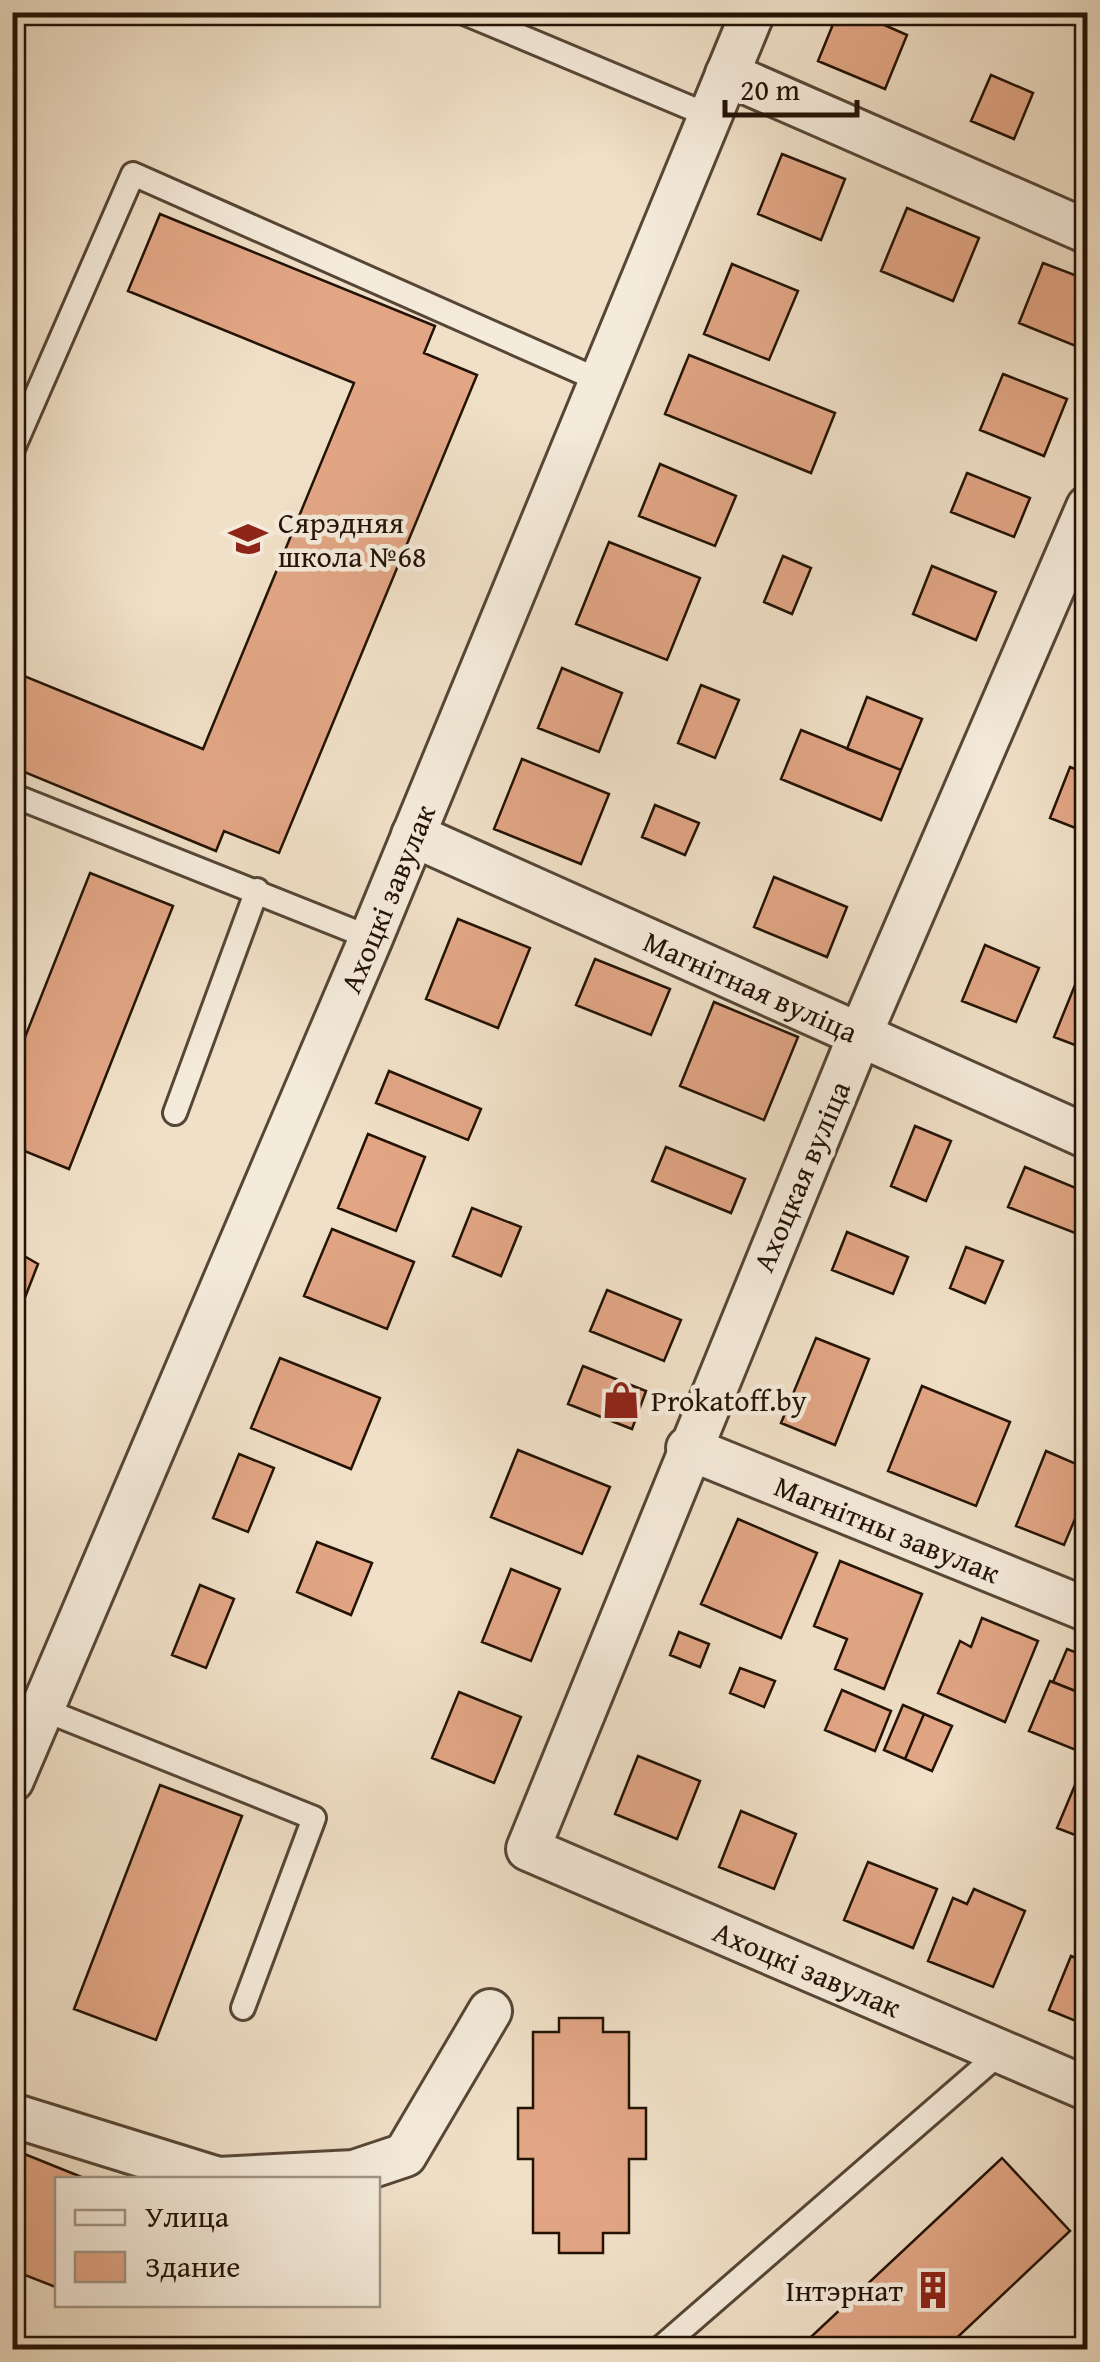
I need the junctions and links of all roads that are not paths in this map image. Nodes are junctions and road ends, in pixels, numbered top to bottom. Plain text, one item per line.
1 (462, 12) edge
2 (753, 12) edge
3 (727, 74) junction
4 (710, 116) junction
5 (1088, 232) edge
6 (601, 380) junction
7 (12, 451) edge
8 (1088, 507) edge
9 (12, 795) edge
10 (413, 835) junction
11 (258, 890) junction
12 (370, 938) junction
13 (859, 1036) junction
14 (175, 1113) dead end
15 (1088, 1136) edge
16 (688, 1448) junction
17 (1088, 1610) edge
18 (42, 1709) junction
19 (12, 1780) edge
20 (528, 1849) joint
21 (243, 2008) dead end
22 (490, 2011) dead end
23 (1001, 2052) junction
24 (1088, 2089) edge
25 (12, 2115) edge
26 (208, 2177) edge
27 (269, 2177) edge
28 (658, 2350) edge

1 - 4 lane
2 - 3 street, Ахоцкі завулак
3 - 4 street, Ахоцкі завулак
3 - 5 street
4 - 6 street, Ахоцкі завулак
6 - 7 lane
6 - 10 street, Ахоцкі завулак
8 - 13 street, Ахоцкая вуліца
9 - 11 lane
10 - 12 street, Ахоцкі завулак
10 - 13 street, Магнітная вуліца
11 - 12 lane
11 - 14 lane
12 - 18 street, Ахоцкі завулак
13 - 15 street, Магнітная вуліца
13 - 16 street, Ахоцкая вуліца
16 - 17 street, Магнітны завулак
16 - 20 street, Ахоцкая вуліца
18 - 19 street, Ахоцкі завулак
18 - 21 lane
20 - 23 street, Ахоцкі завулак
22 - 27 street
23 - 24 street, Ахоцкі завулак
23 - 28 lane
25 - 26 street

